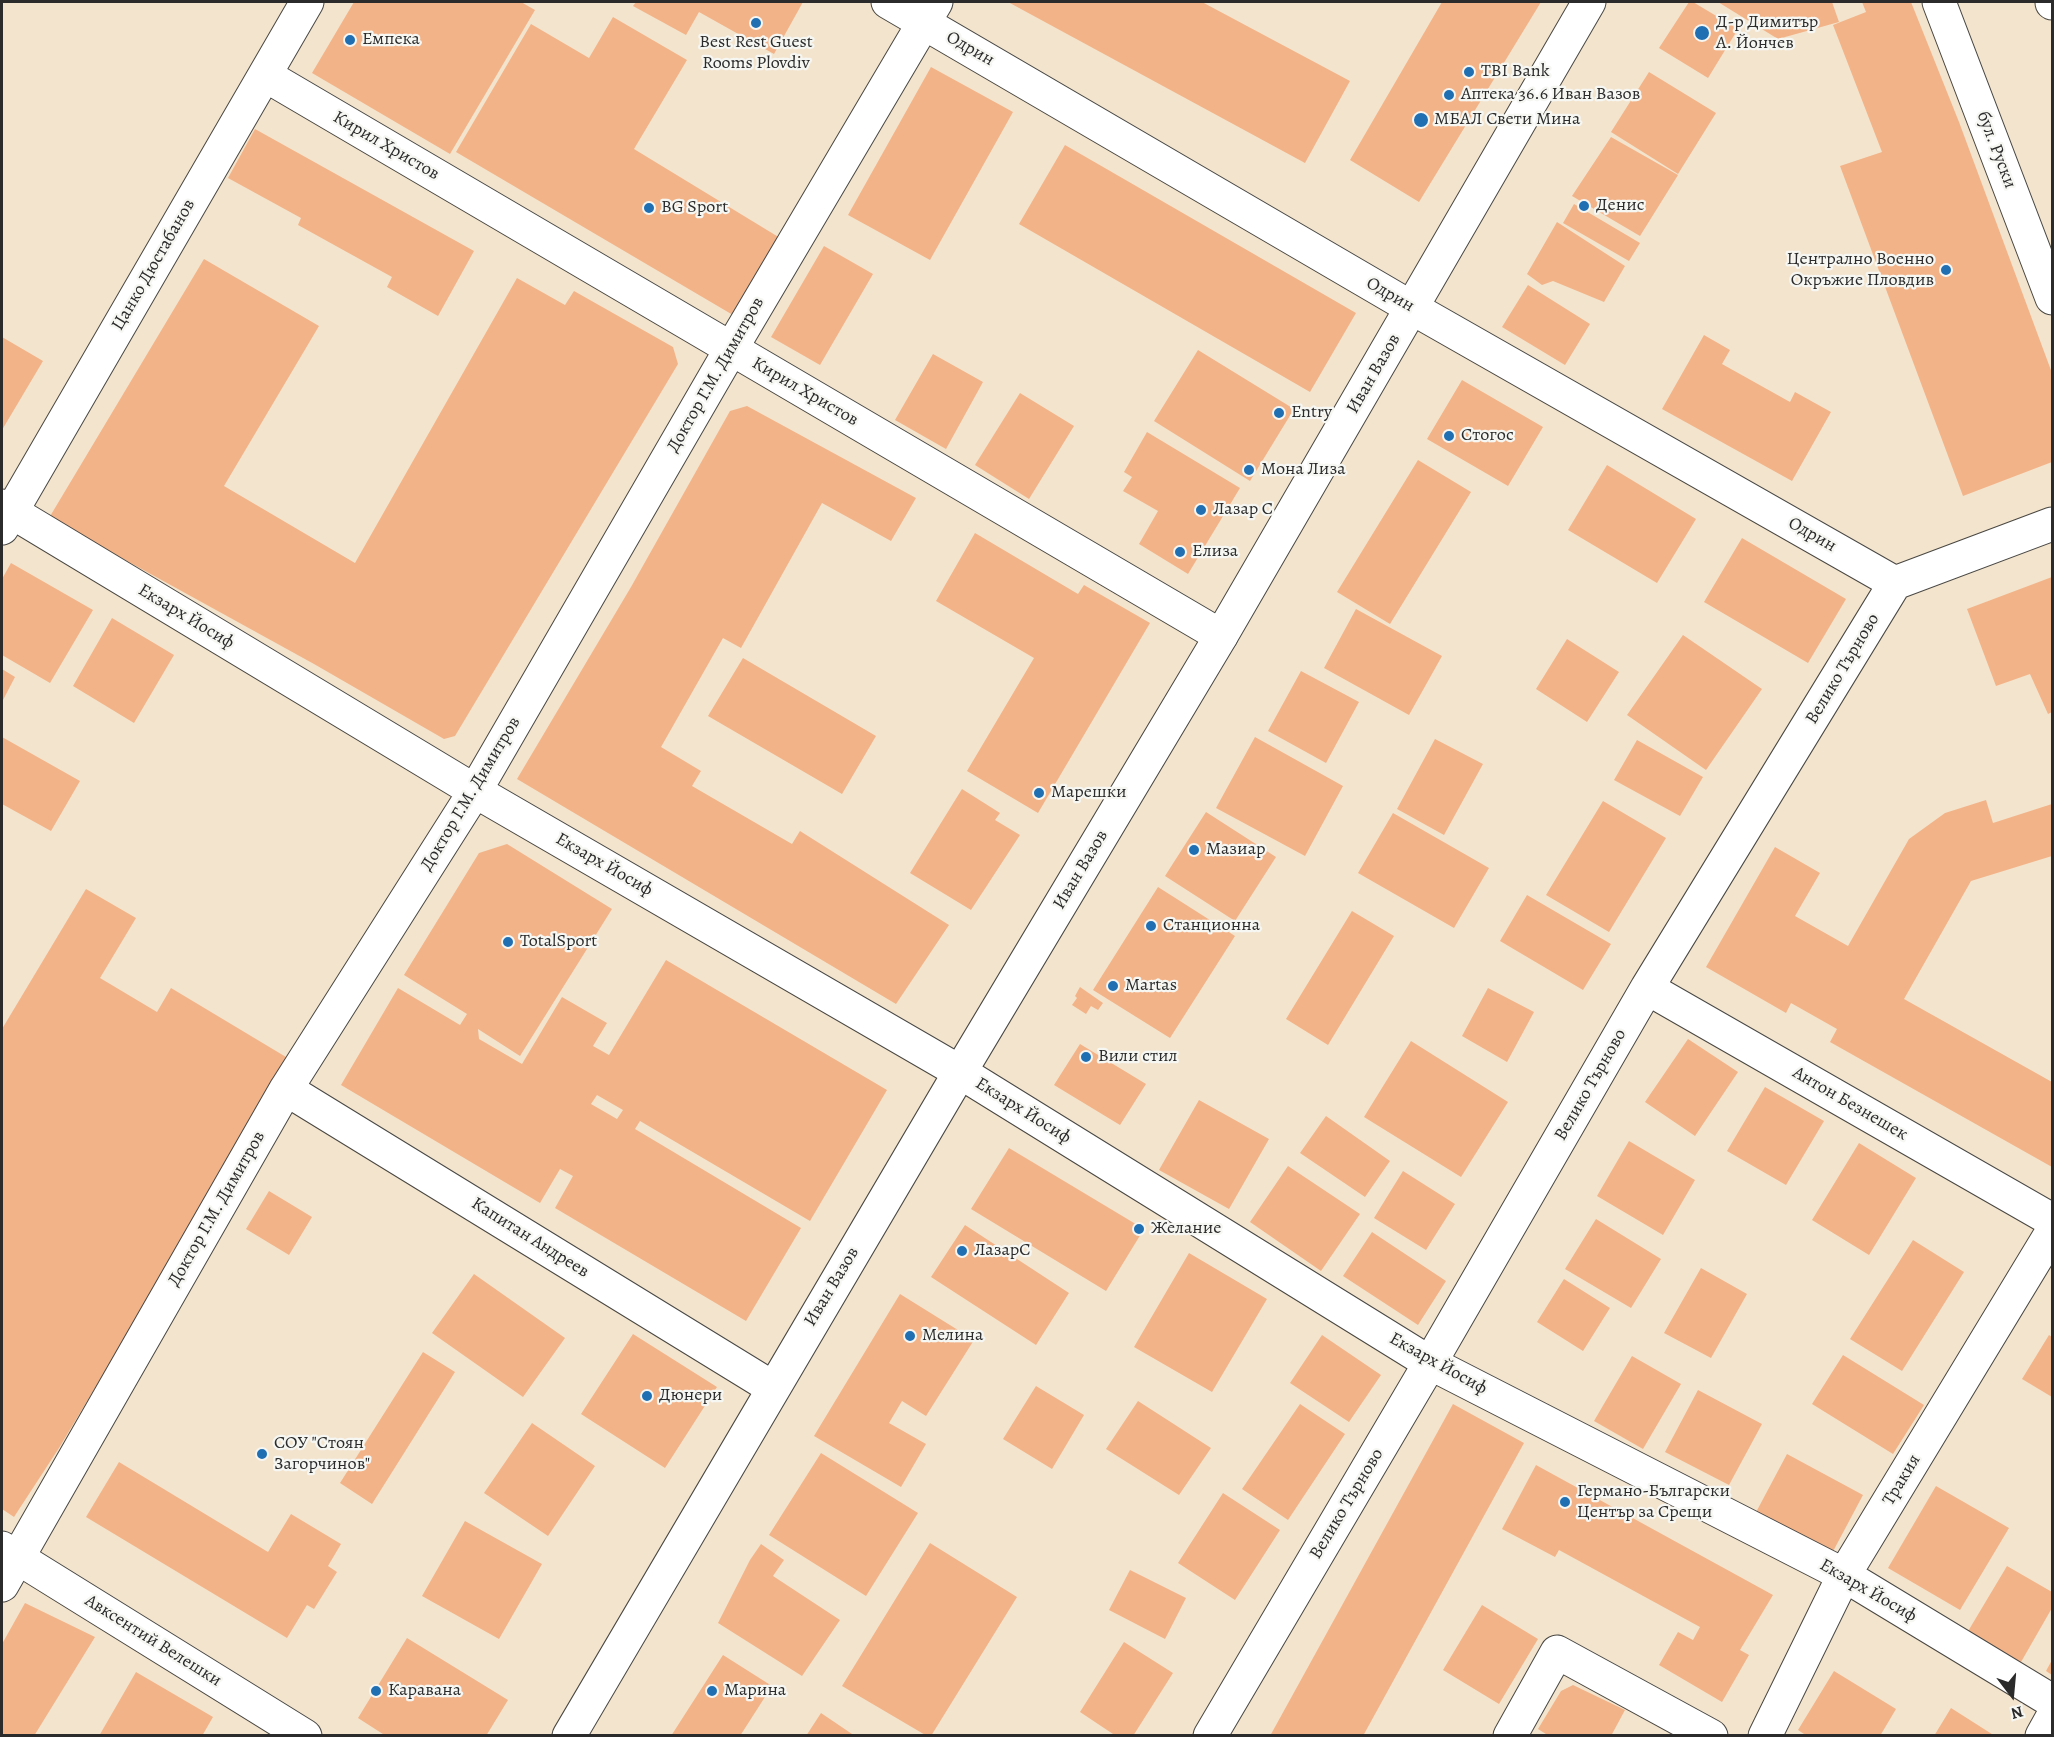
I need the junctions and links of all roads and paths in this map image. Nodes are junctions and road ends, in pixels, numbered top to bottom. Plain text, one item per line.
1 (307, 2) edge
2 (888, 2) edge
3 (1589, 2) edge
4 (1939, 2) edge
5 (930, 12) edge
6 (265, 75) junction
7 (2052, 298) edge
8 (1412, 308) junction
9 (731, 349) junction
10 (5, 516) edge
11 (2052, 524) edge
12 (1895, 583) junction
13 (1221, 636) junction
14 (475, 790) junction
15 (1647, 988) junction
16 (960, 1072) junction
17 (286, 1089) junction
18 (2052, 1220) edge
19 (2052, 1232) edge
20 (1430, 1363) junction
21 (773, 1388) junction
22 (7, 1563) edge
23 (1844, 1575) junction
24 (2052, 1701) edge
25 (2052, 1718) edge
26 (304, 1736) edge
27 (569, 1736) edge
28 (1210, 1736) edge
29 (1510, 1736) edge
30 (1711, 1736) edge
31 (1765, 1736) edge
32 (2042, 1736) edge

1 - 6 street, Цанко Дюстабанов
2 - 5 street, Одрин
3 - 8 street, Иван Вазов
4 - 7 street, бул. Руски
5 - 8 street, Одрин
5 - 9 street, Доктор Г.М. Димитров
6 - 9 street, Кирил Христов
6 - 10 street, Цанко Дюстабанов
8 - 12 street, Одрин
8 - 13 street, Иван Вазов
9 - 13 street, Кирил Христов
9 - 14 street, Доктор Г.М. Димитров
10 - 14 street, Екзарх Йосиф
11 - 12 street
12 - 15 street, Велико Търново
13 - 16 street, Иван Вазов
14 - 16 street, Екзарх Йосиф
14 - 17 street, Доктор Г.М. Димитров
15 - 18 street, Антон Безнешек
15 - 20 street, Велико Търново
16 - 20 street, Екзарх Йосиф
16 - 21 street, Иван Вазов
17 - 21 street, Капитан Андреев
17 - 22 street, Доктор Г.М. Димитров
19 - 23 street, Тракия
20 - 23 street, Екзарх Йосиф
20 - 28 street, Велико Търново
21 - 27 street, Иван Вазов
22 - 26 street, Авксентий Велешки
23 - 24 street, Екзарх Йосиф
23 - 31 street, Тракия
25 - 32 street
29 - 30 street

